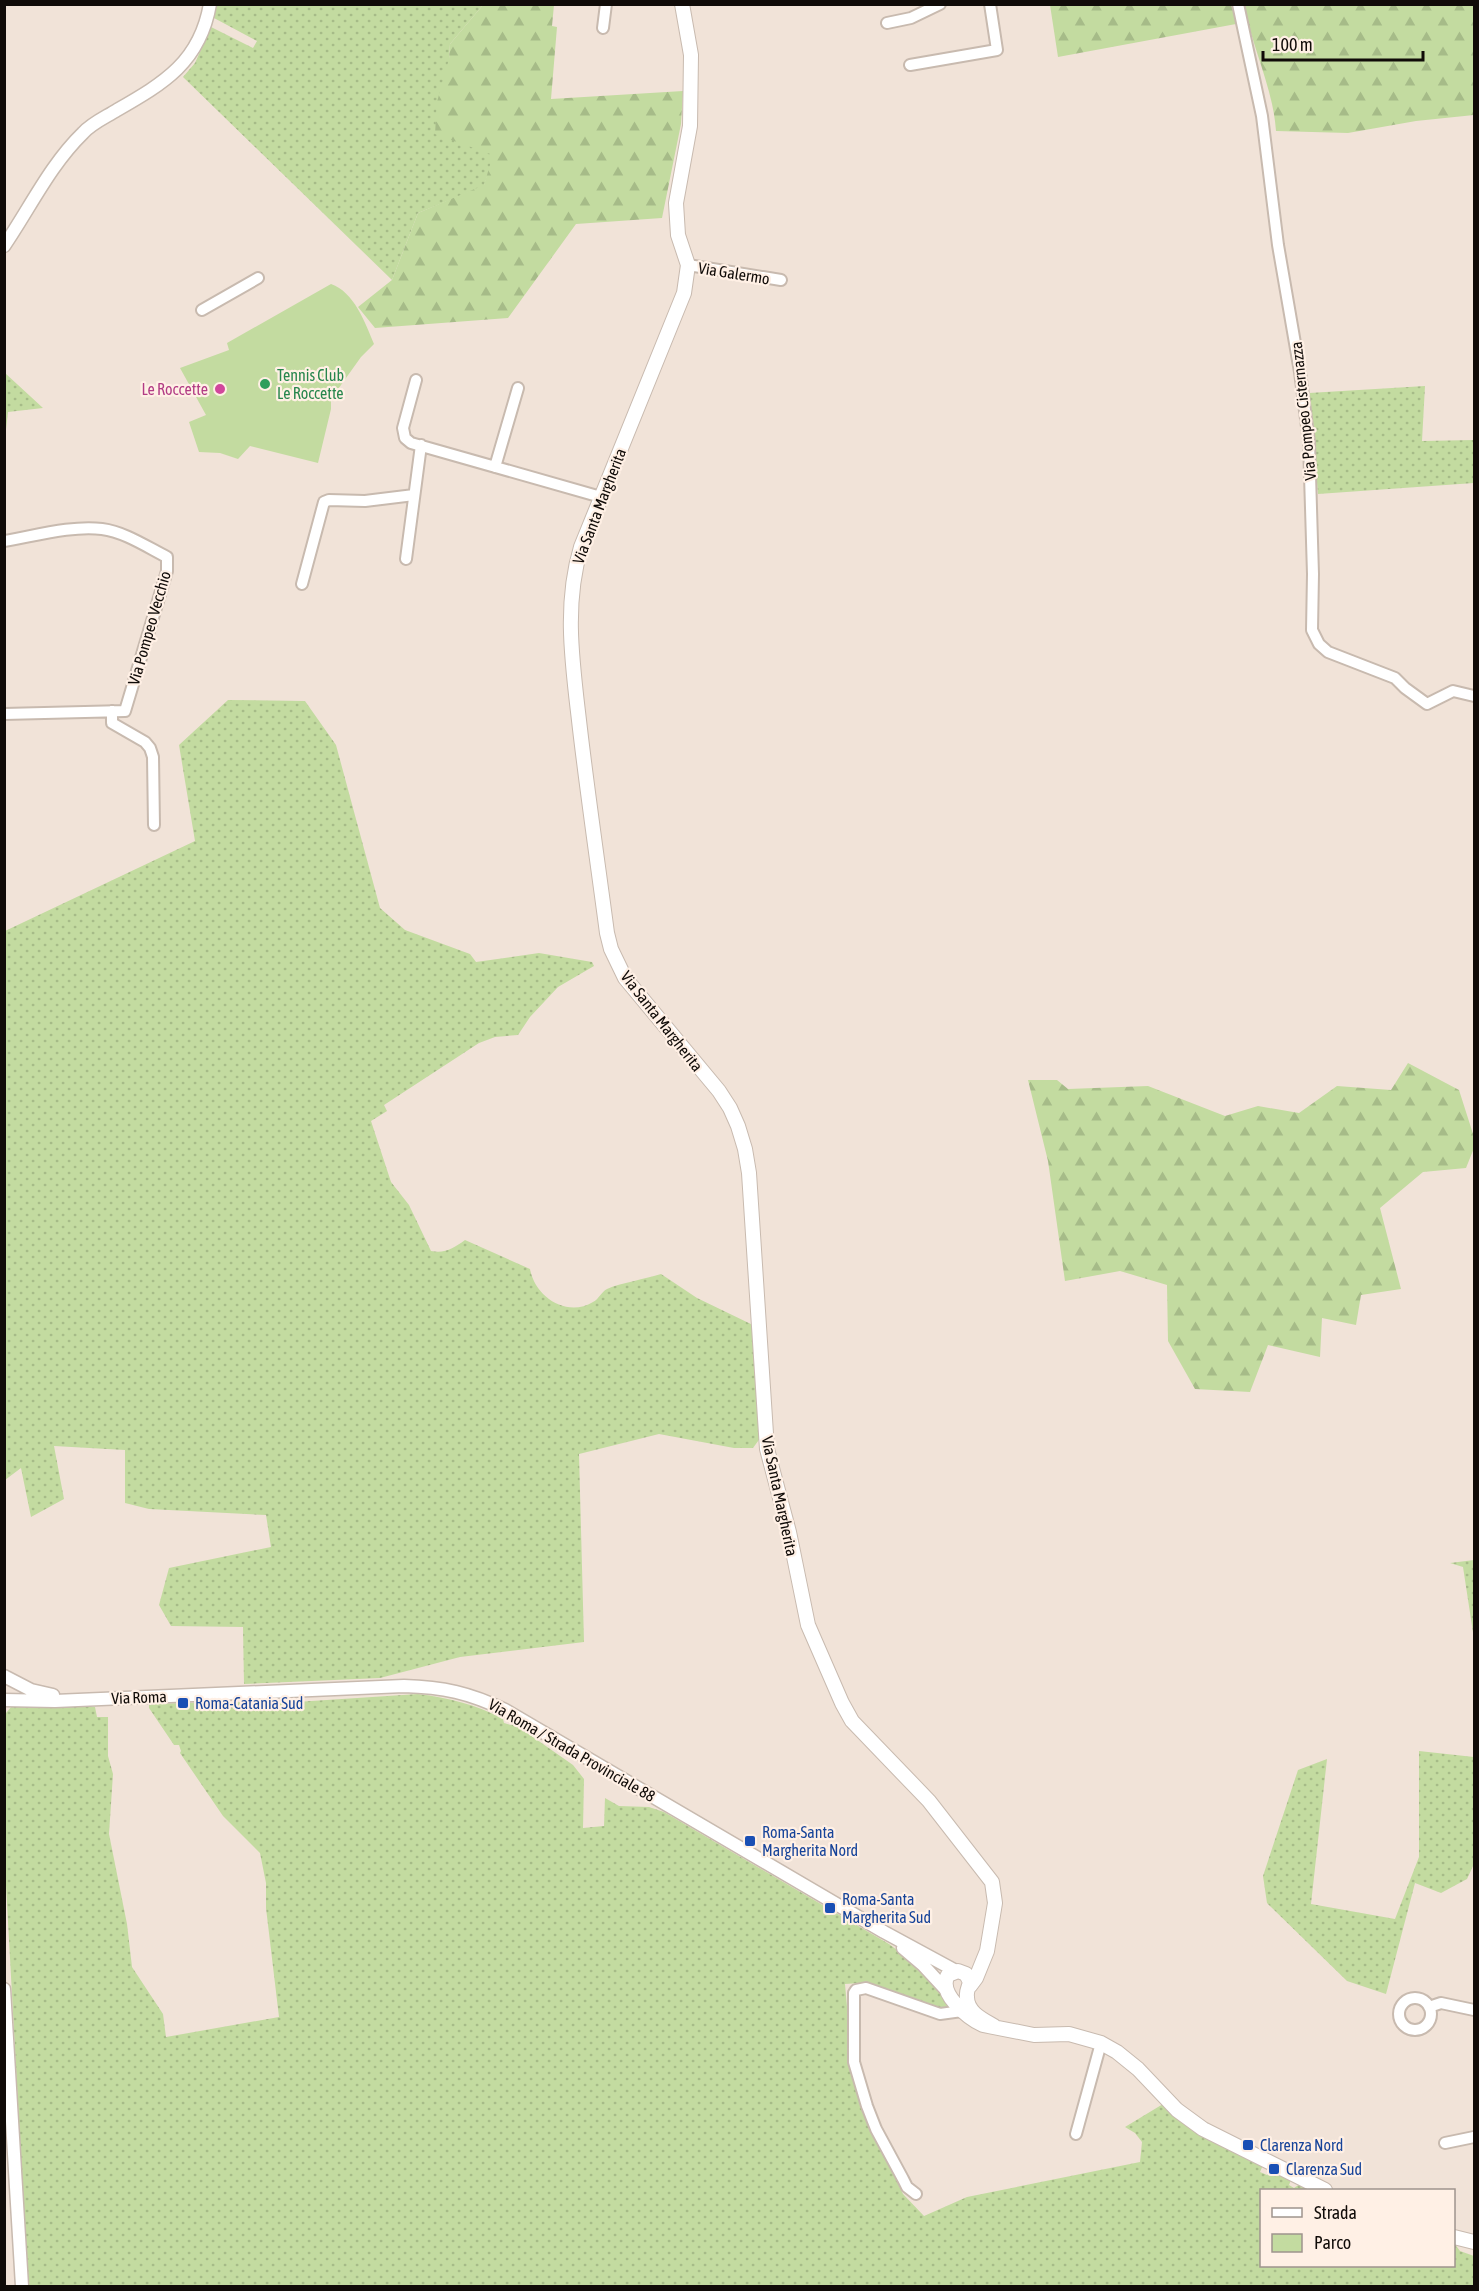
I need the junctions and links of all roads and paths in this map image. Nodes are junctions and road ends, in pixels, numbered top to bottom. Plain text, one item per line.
1 (210, 4) edge
2 (606, 4) edge
3 (682, 4) edge
4 (940, 4) edge
5 (990, 4) edge
6 (1238, 4) edge
7 (887, 23) dead end
8 (603, 28) dead end
9 (910, 65) dead end
10 (4, 246) edge
11 (688, 265) junction
12 (258, 279) dead end
13 (781, 280) dead end
14 (202, 310) dead end
15 (416, 380) dead end
16 (518, 388) dead end
17 (421, 445) junction
18 (495, 467) junction
19 (414, 495) junction
20 (601, 497) junction
21 (4, 541) edge
22 (406, 559) dead end
23 (302, 584) dead end
24 (1474, 696) edge
25 (112, 711) junction
26 (4, 714) edge
27 (154, 825) dead end
28 (7, 1678) edge
29 (190, 1695) joint
30 (87, 1699) junction
31 (7, 1701) edge
32 (884, 1932) junction
33 (990, 1935) junction
34 (957, 1971) junction
35 (4, 1989) edge
36 (968, 1989) junction
37 (948, 1993) junction
38 (1429, 2007) dead end
39 (1474, 2010) edge
40 (962, 2011) junction
41 (994, 2026) junction
42 (1101, 2043) junction
43 (1076, 2134) dead end
44 (1474, 2137) edge
45 (1445, 2143) dead end
46 (1323, 2189) edge
47 (916, 2194) dead end
48 (1455, 2237) edge
49 (1474, 2242) edge
50 (22, 2286) edge

1 - 10 street
2 - 8 street
3 - 11 main road, Via Santa Margherita
4 - 7 street
5 - 9 street
6 - 24 street, Via Pompeo Cisternazza
11 - 13 street, Via Galermo
11 - 20 main road, Via Santa Margherita
12 - 14 street
15 - 17 street
16 - 18 street
17 - 18 street
17 - 19 street
18 - 20 street
19 - 22 street
19 - 23 street
20 - 33 main road, Via Santa Margherita
21 - 25 street, Via Pompeo Vecchio
25 - 26 street
25 - 27 street
28 - 30 street
28 - 31 street
29 - 30 street, Via Roma
29 - 32 street, Via Roma / Strada Provinciale 88
30 - 31 street
32 - 34 street
32 - 37 street
33 - 34 main road
33 - 36 main road, Via Santa Margherita
34 - 36 main road
34 - 37 main road
35 - 50 street
36 - 37 main road
36 - 41 main road
37 - 40 main road
38 - 39 street
40 - 41 main road
40 - 47 street
41 - 42 main road
42 - 43 street
42 - 46 main road
44 - 45 street
48 - 49 main road

